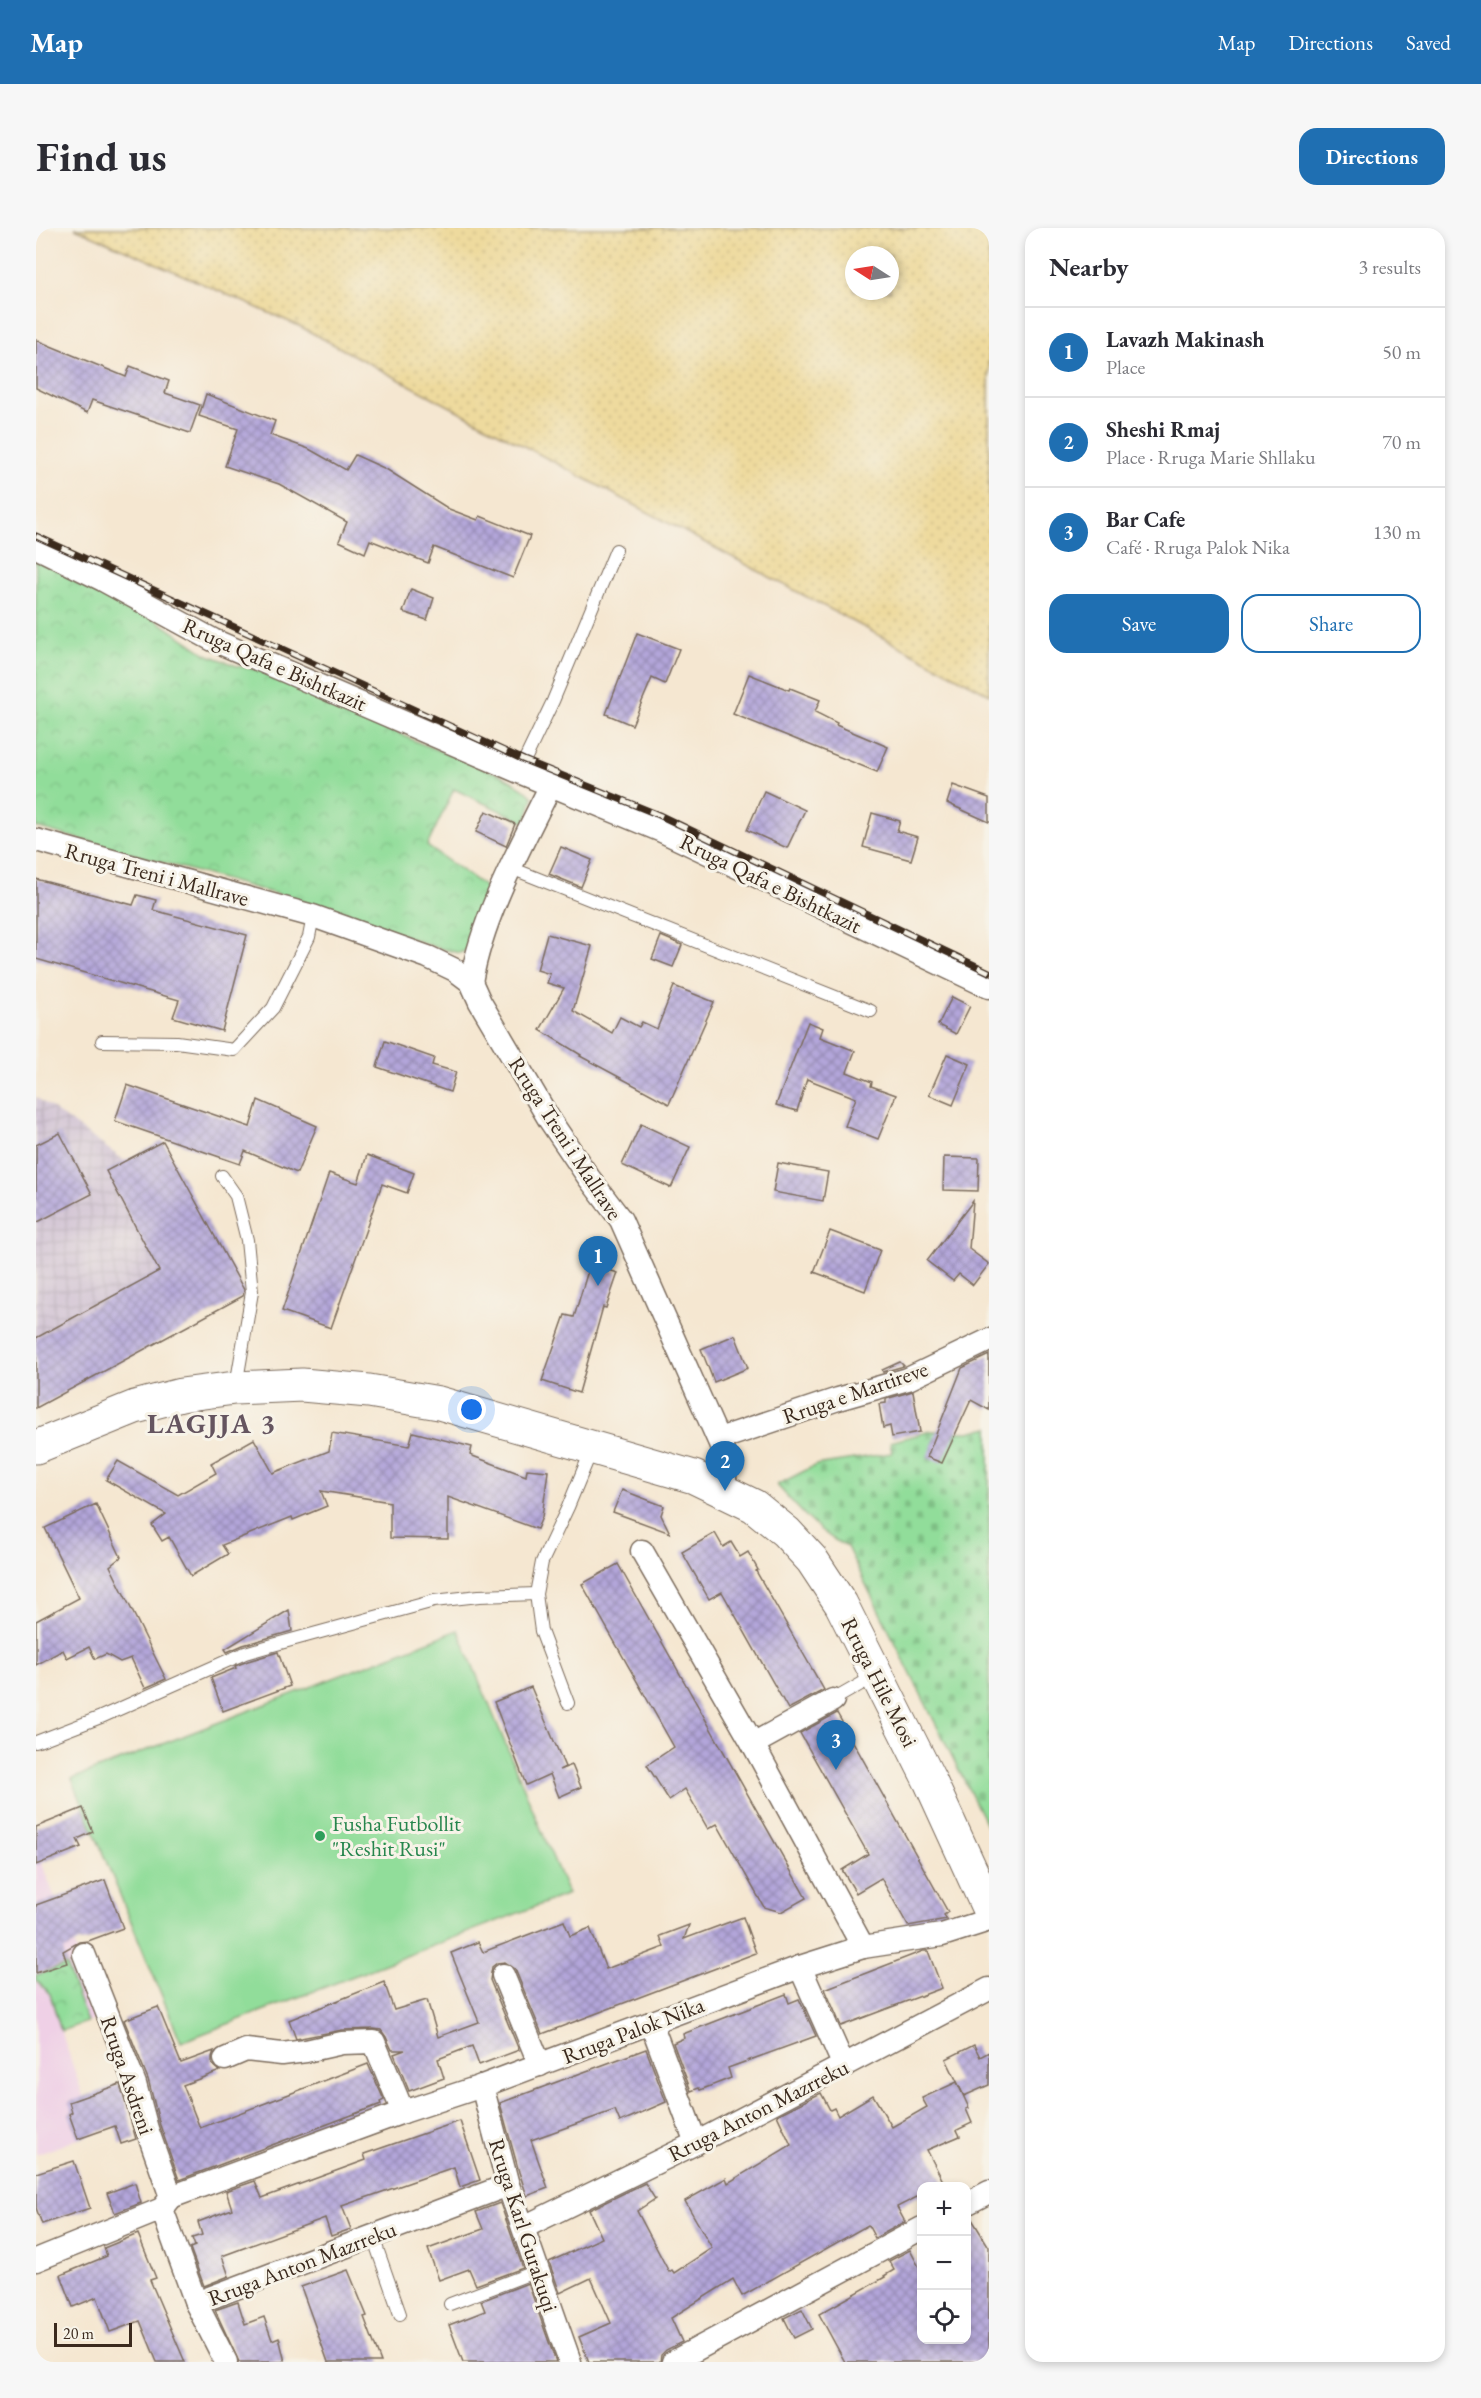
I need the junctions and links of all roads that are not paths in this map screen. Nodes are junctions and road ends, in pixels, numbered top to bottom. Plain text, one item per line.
1 (36, 548) edge
2 (616, 550) dead end
3 (519, 772) junction
4 (551, 785) junction
5 (36, 840) edge
6 (511, 868) junction
7 (313, 916) junction
8 (471, 982) junction
9 (989, 987) edge
10 (871, 1011) dead end
11 (102, 1041) dead end
12 (222, 1176) dead end
13 (989, 1340) edge
14 (235, 1388) junction
15 (719, 1439) junction
16 (36, 1447) edge
17 (592, 1449) junction
18 (725, 1491) junction
19 (642, 1551) dead end
20 (536, 1594) junction
21 (876, 1676) junction
22 (832, 1700) joint
23 (568, 1703) dead end
24 (36, 1742) edge
25 (753, 1744) junction
26 (989, 1910) edge
27 (989, 1920) edge
28 (864, 1947) junction
29 (84, 1954) dead end
30 (800, 1967) junction
31 (503, 1975) dead end
32 (989, 1989) edge
33 (651, 2023) junction
34 (225, 2059) dead end
35 (540, 2065) junction
36 (844, 2066) junction
37 (482, 2086) junction
38 (402, 2112) junction
39 (696, 2143) junction
40 (508, 2185) junction
41 (989, 2192) edge
42 (971, 2201) edge
43 (166, 2203) junction
44 (524, 2227) junction
45 (917, 2231) edge
46 (373, 2236) junction
47 (36, 2260) edge
48 (537, 2271) junction
49 (196, 2303) junction
50 (450, 2304) dead end
51 (400, 2314) dead end
52 (226, 2362) edge
53 (570, 2362) edge
54 (673, 2362) edge

1 - 3 street, Rruga Qafa e Bishtkazit
2 - 3 lane
3 - 4 street, Rruga Qafa e Bishtkazit
4 - 6 street
4 - 9 street, Rruga Qafa e Bishtkazit
5 - 7 street, Rruga Treni i Mallrave
6 - 8 street
6 - 10 lane
7 - 8 street, Rruga Treni i Mallrave
7 - 11 lane
8 - 15 street, Rruga Treni i Mallrave
12 - 14 lane
13 - 15 street, Rruga e Martireve
14 - 16 main road, Rruga Hile Mosi
14 - 17 main road, Rruga Hile Mosi
15 - 18 street, Rruga Treni i Mallrave
17 - 18 main road, Rruga Hile Mosi
17 - 20 lane
18 - 21 main road, Rruga Hile Mosi
19 - 25 street
20 - 23 lane
20 - 24 lane
21 - 22 lane
21 - 26 main road, Rruga Hile Mosi
22 - 25 street
25 - 28 street
27 - 28 street, Rruga Palok Nika
28 - 30 street, Rruga Palok Nika
29 - 43 street, Rruga Asdreni
30 - 33 street, Rruga Palok Nika
30 - 36 street
31 - 35 street
32 - 36 street, Rruga Anton Mazrreku
33 - 35 street, Rruga Palok Nika
33 - 39 street
34 - 38 street
35 - 37 street, Rruga Palok Nika
36 - 39 street, Rruga Anton Mazrreku
37 - 38 street, Rruga Palok Nika
37 - 40 street, Rruga Karl Gurakuqi
38 - 43 street, Rruga Palok Nika
39 - 44 street, Rruga Anton Mazrreku
40 - 44 street, Rruga Karl Gurakuqi
40 - 46 street, Rruga Anton Mazrreku
41 - 42 street
43 - 47 street, Rruga Palok Nika
43 - 49 street, Rruga Asdreni
44 - 48 street, Rruga Karl Gurakuqi
45 - 54 street
46 - 49 street, Rruga Anton Mazrreku
46 - 51 lane
48 - 50 lane
48 - 53 street, Rruga Karl Gurakuqi
49 - 52 street, Rruga Asdreni

